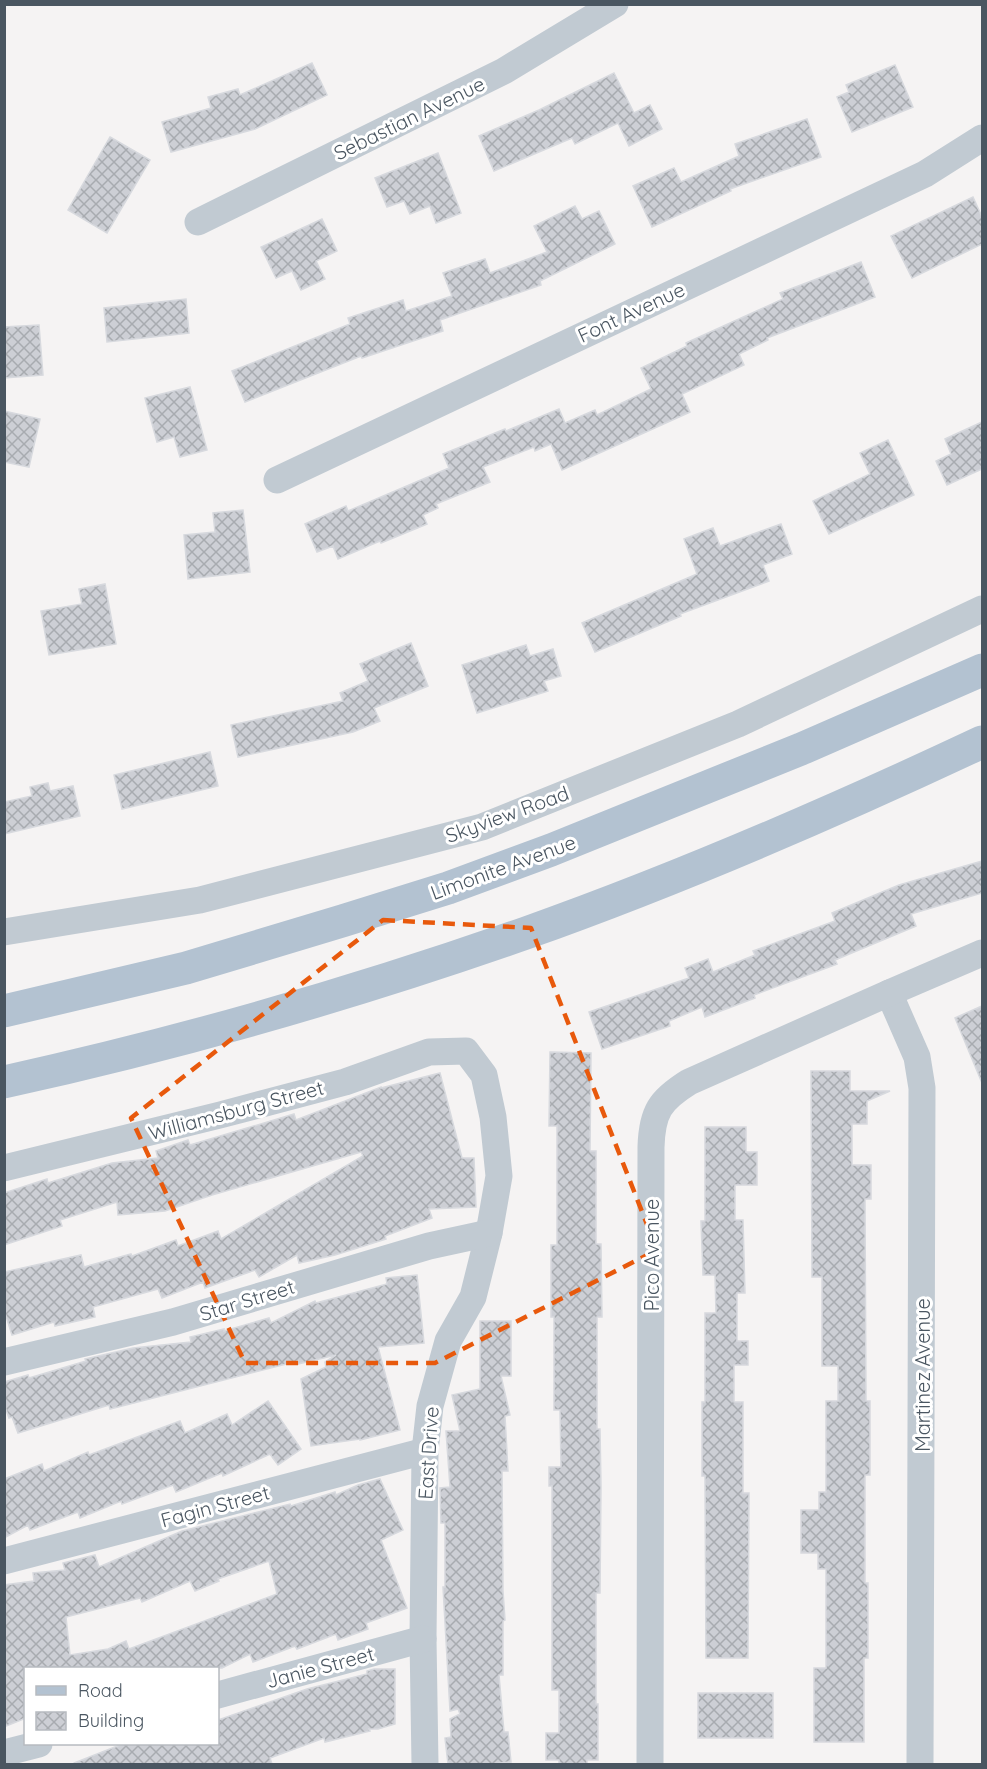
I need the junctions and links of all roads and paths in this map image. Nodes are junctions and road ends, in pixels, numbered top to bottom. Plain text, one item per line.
1 (615, 4) edge
2 (982, 138) edge
3 (198, 222) dead end
4 (277, 480) dead end
5 (982, 609) edge
6 (982, 670) edge
7 (982, 742) edge
8 (4, 932) edge
9 (982, 953) edge
10 (889, 993) junction
11 (4, 1011) edge
12 (466, 1051) joint
13 (4, 1082) edge
14 (4, 1168) edge
15 (489, 1233) junction
16 (4, 1362) edge
17 (425, 1451) junction
18 (4, 1561) edge
19 (423, 1639) junction
20 (219, 1695) edge
21 (32, 1745) edge
22 (4, 1753) edge
23 (425, 1764) edge
24 (650, 1764) edge
25 (920, 1764) edge

1 - 3 street, Sebastian Avenue
2 - 4 street, Font Avenue
5 - 8 street, Skyview Road
6 - 11 main road, Limonite Avenue
7 - 13 main road
9 - 10 street, Pico Avenue
10 - 24 street, Pico Avenue
10 - 25 street, Martinez Avenue
12 - 14 street, Williamsburg Street
12 - 15 street, East Drive
15 - 16 street, Star Street
15 - 17 street, East Drive
17 - 18 street, Fagin Street
17 - 19 street, East Drive
19 - 20 street, Janie Street
19 - 23 street, East Drive
21 - 22 street

